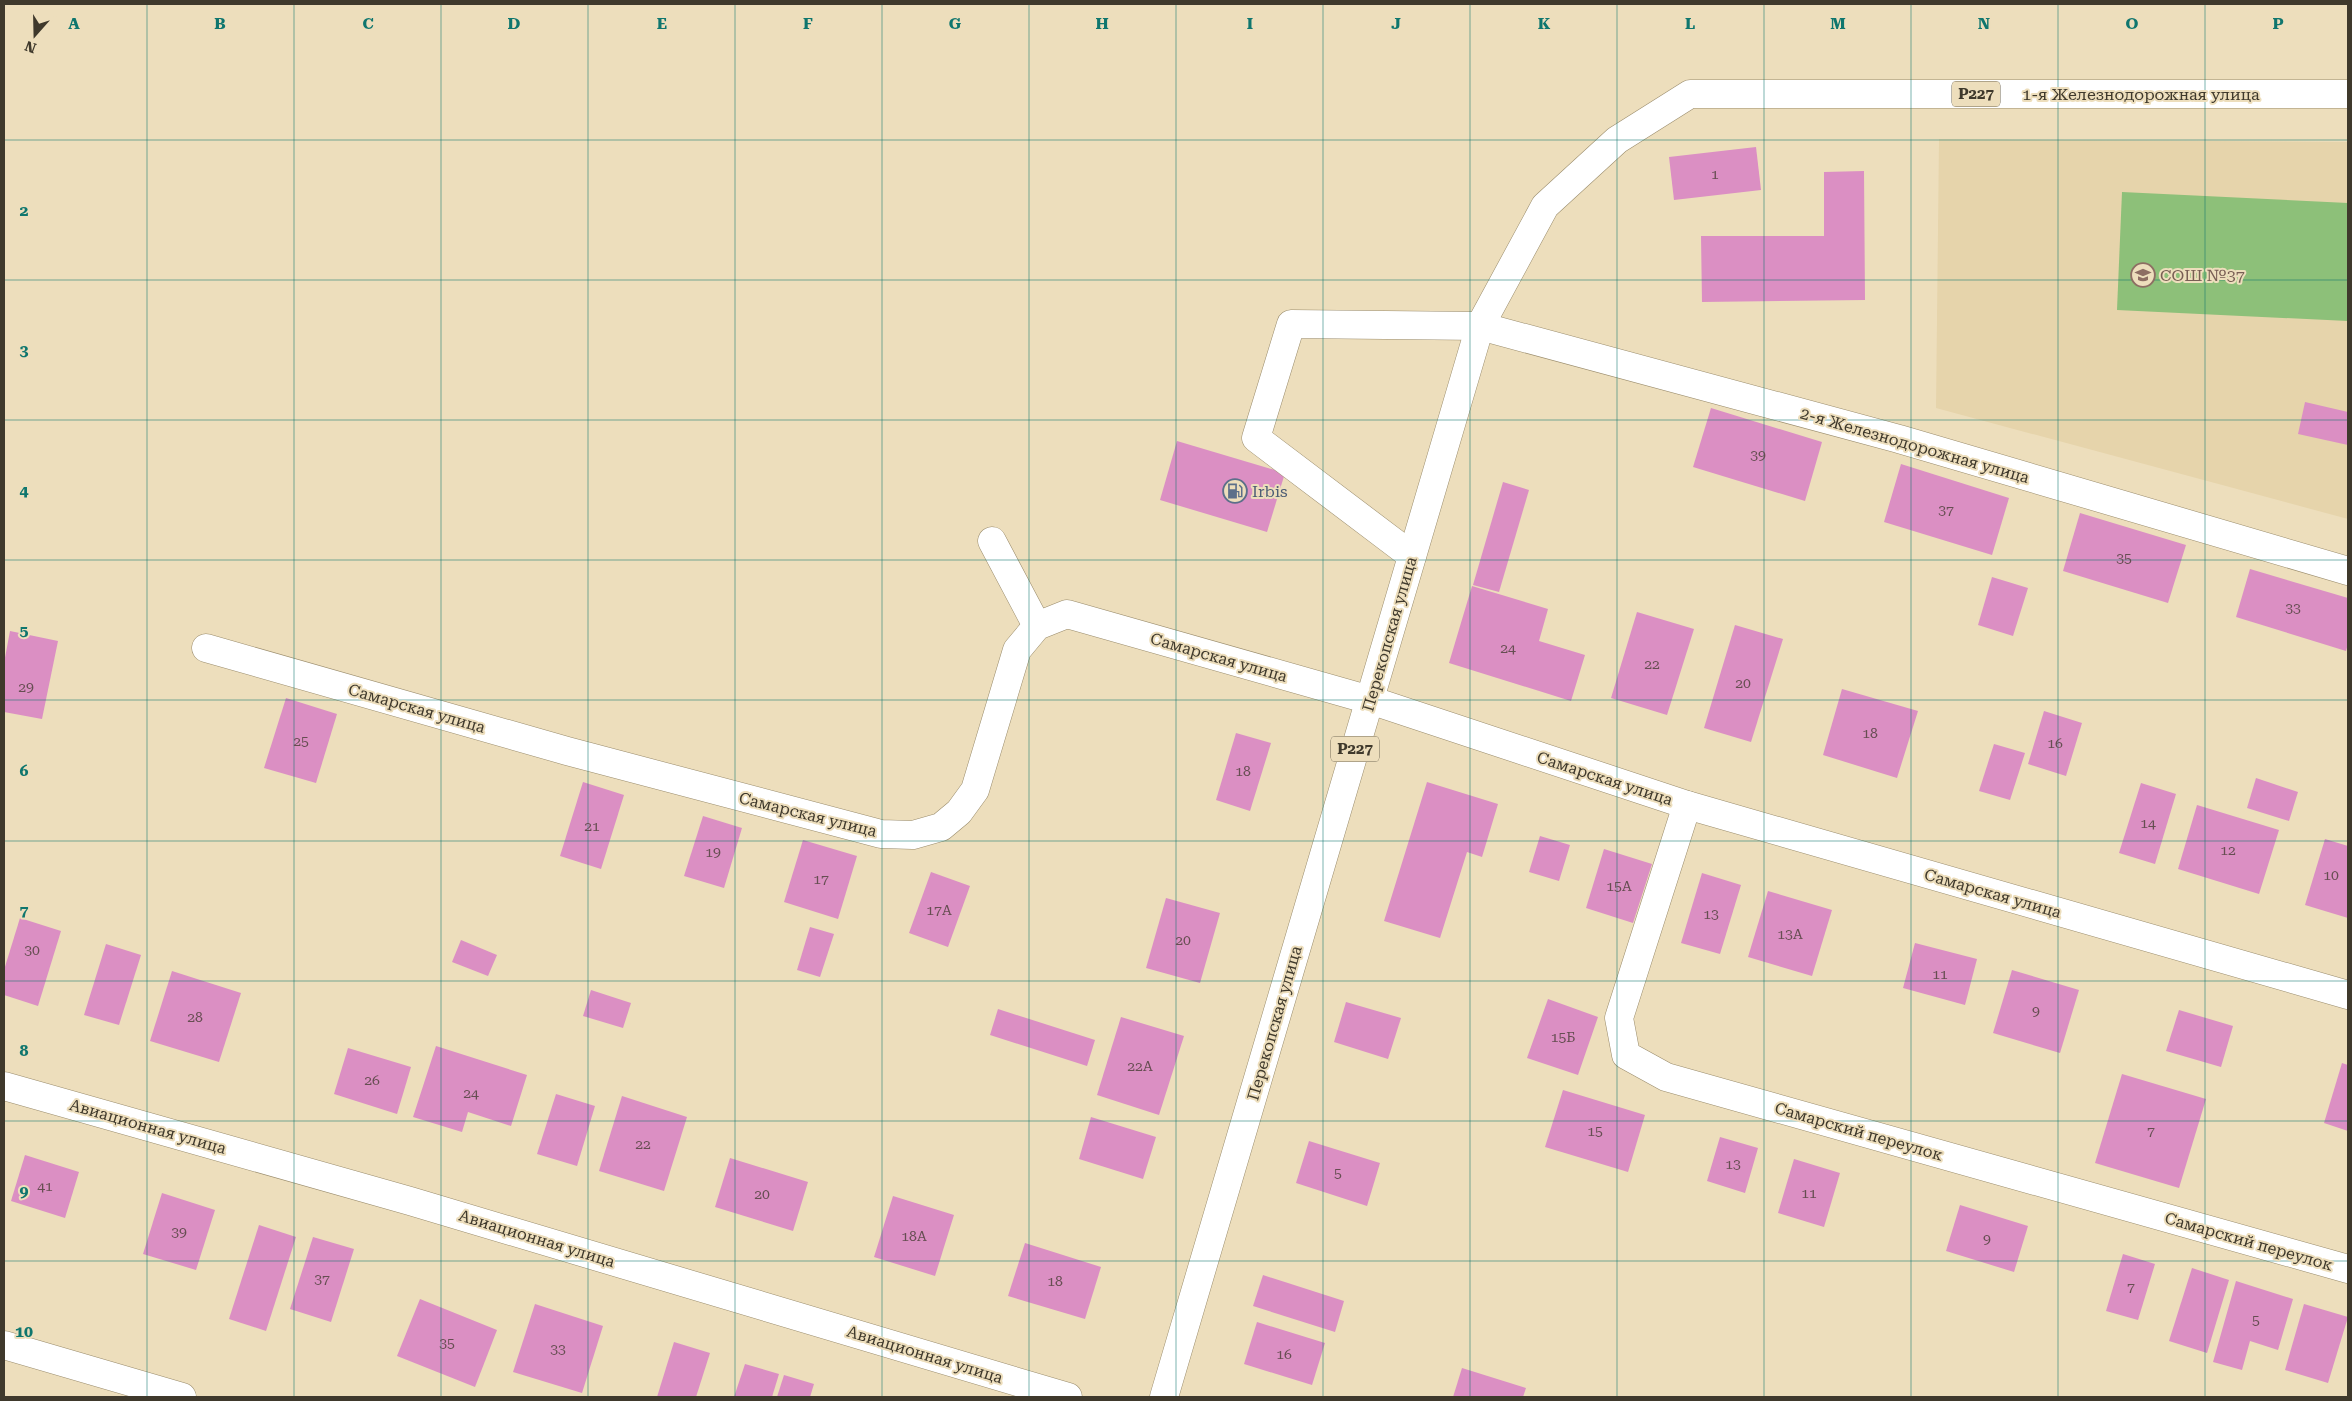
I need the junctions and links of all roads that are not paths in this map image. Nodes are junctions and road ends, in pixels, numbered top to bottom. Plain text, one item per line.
1 (2348, 94) edge
2 (1617, 140) joint
3 (1480, 326) junction
4 (992, 541) dead end
5 (1412, 556) junction
6 (2348, 571) edge
7 (1037, 626) junction
8 (206, 648) dead end
9 (1370, 700) junction
10 (1686, 805) junction
11 (2348, 995) edge
12 (4, 1086) edge
13 (2348, 1269) edge
14 (4, 1345) edge
15 (182, 1397) edge
16 (1068, 1397) edge
17 (1164, 1397) edge

1 - 2 street, 1-я Железнодорожная улица / Р227
2 - 3 street, Перекопская улица / Р227
3 - 5 street, Перекопская улица / Р227
3 - 5 street, 2-я Железнодорожная улица
3 - 6 street, 2-я Железнодорожная улица
4 - 7 street
5 - 9 street, Перекопская улица / Р227
7 - 8 street, Самарская улица
7 - 9 street, Самарская улица
9 - 10 street, Самарская улица
9 - 17 street, Перекопская улица / Р227
10 - 11 street, Самарская улица
10 - 13 street, Самарский переулок
12 - 16 street, Авиационная улица
14 - 15 street

